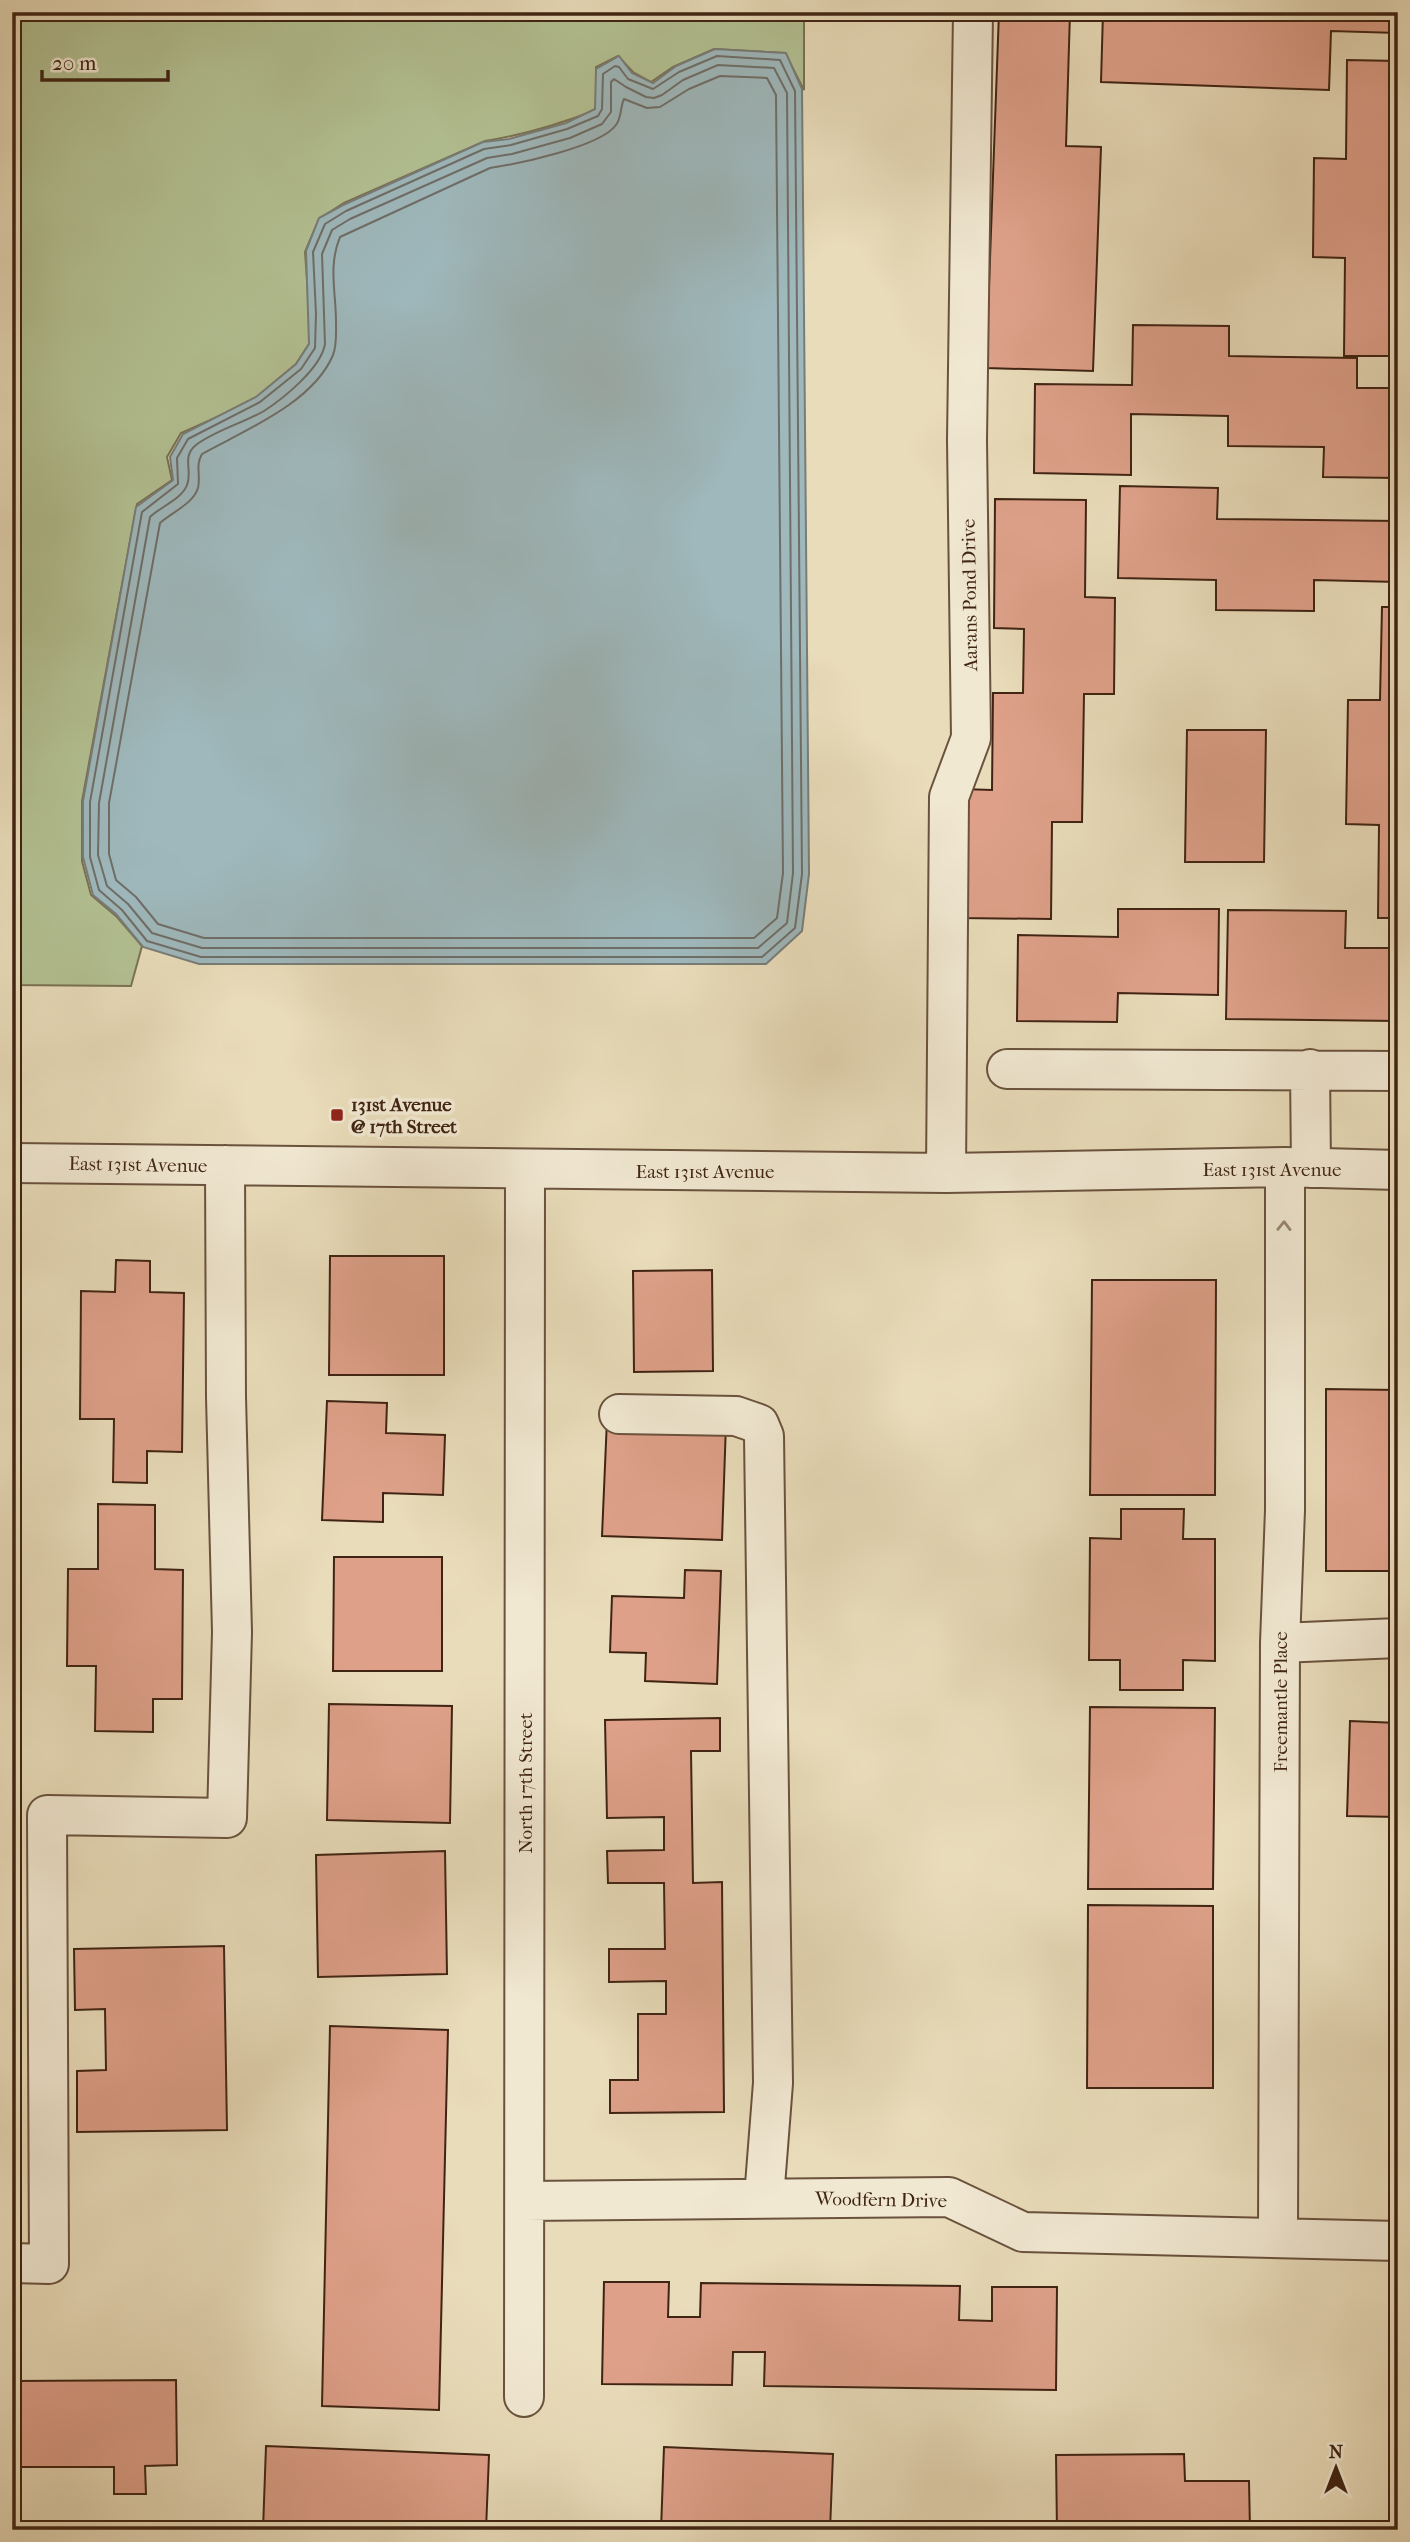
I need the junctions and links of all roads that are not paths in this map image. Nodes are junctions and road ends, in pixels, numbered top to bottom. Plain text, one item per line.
1 (973, 12) edge
2 (1007, 1069) dead end
3 (1310, 1069) junction
4 (1398, 1071) edge
5 (12, 1163) edge
6 (225, 1165) junction
7 (1298, 1168) junction
8 (525, 1170) junction
9 (1398, 1170) edge
10 (946, 1173) junction
11 (618, 1414) dead end
12 (1398, 1637) edge
13 (1280, 1643) junction
14 (764, 2199) junction
15 (525, 2201) junction
16 (1278, 2236) junction
17 (1398, 2241) edge
18 (12, 2263) edge
19 (524, 2397) dead end

1 - 10 street, Aarans Pond Drive
2 - 3 street
3 - 4 street
3 - 7 street, Freemantle Place
5 - 6 street, East 131st Avenue
6 - 8 street, East 131st Avenue
6 - 18 street
7 - 9 street, East 131st Avenue
7 - 10 street, East 131st Avenue
13 -> 7 street, Freemantle Place
8 - 10 street, East 131st Avenue
8 - 15 street, North 17th Street
11 - 14 street
12 - 13 street
13 - 16 street, Freemantle Place
14 - 15 street, Woodfern Drive
14 - 16 street, Woodfern Drive
15 - 19 street, North 17th Street
16 - 17 street, Woodfern Drive

